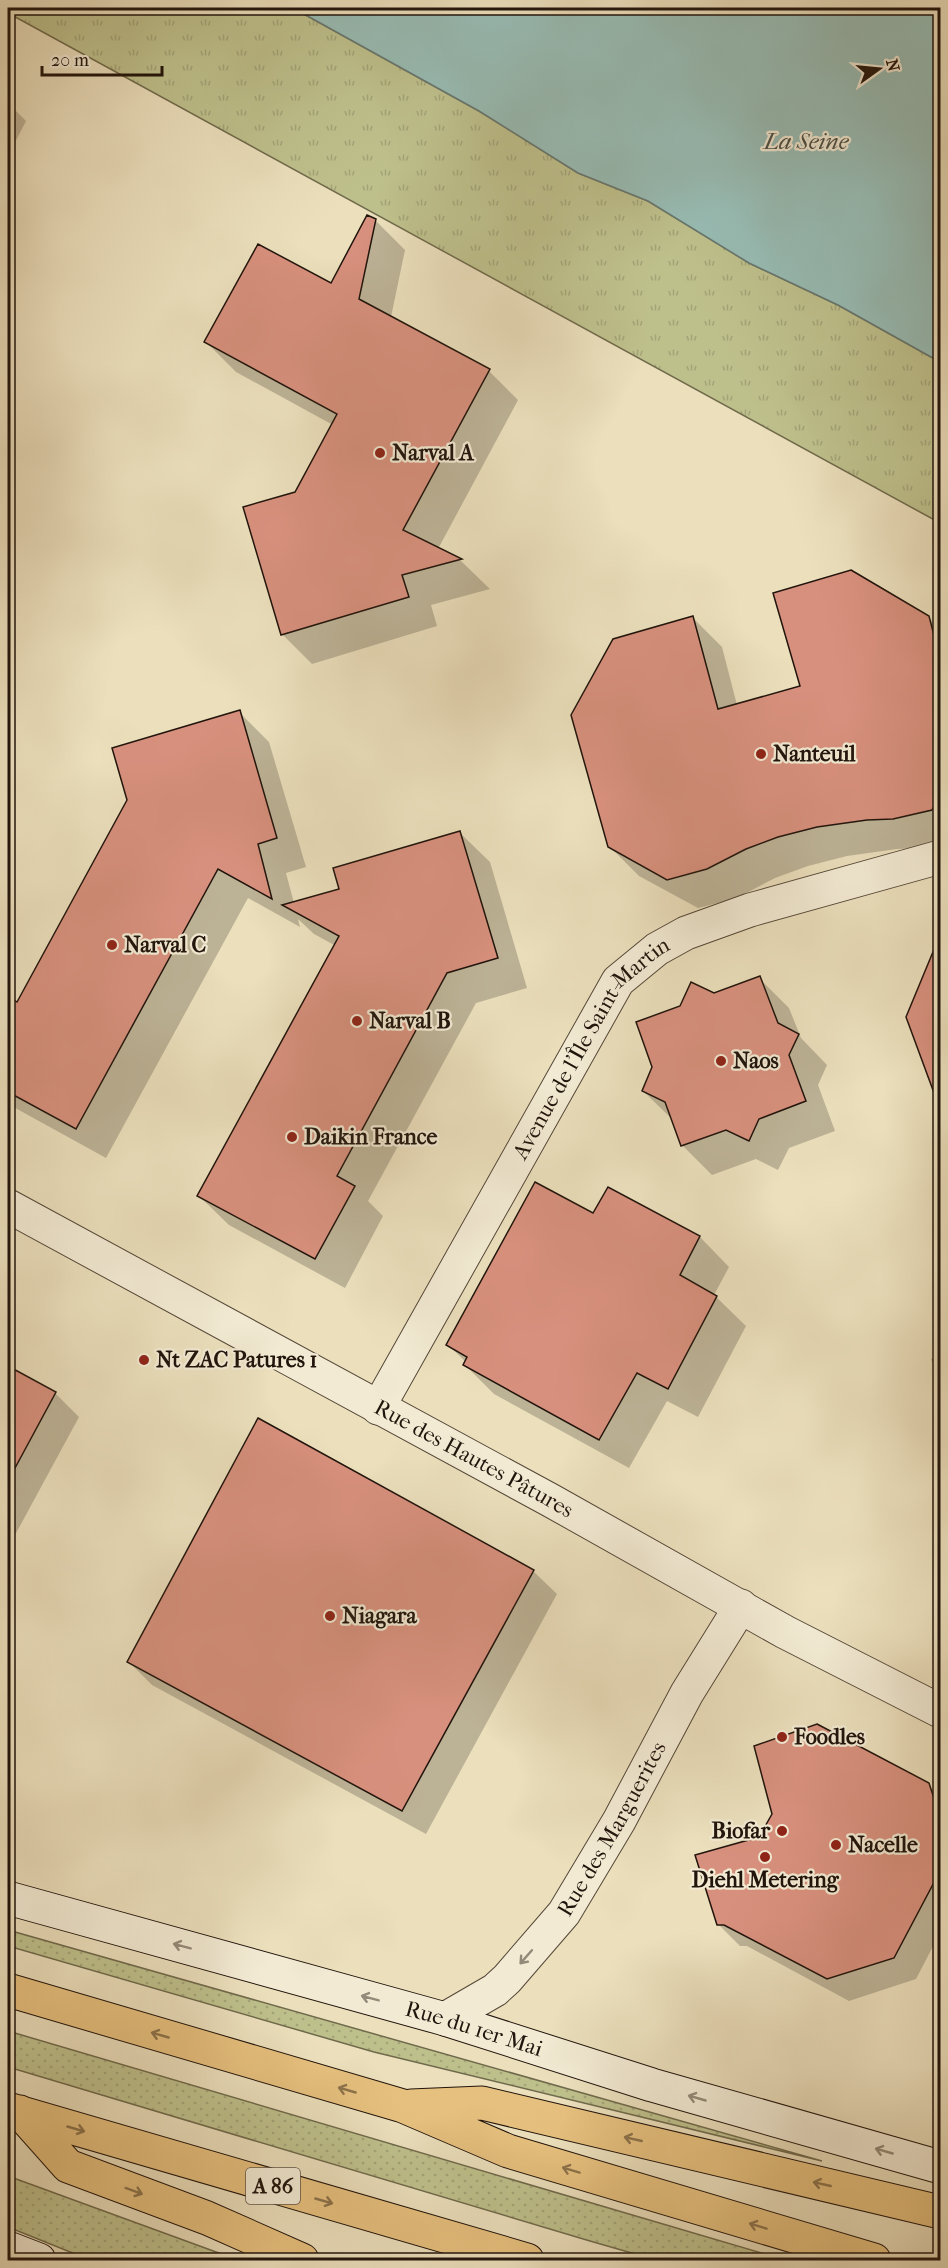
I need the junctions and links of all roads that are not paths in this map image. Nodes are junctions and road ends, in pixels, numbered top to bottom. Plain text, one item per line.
1 (940, 857) edge
2 (8, 1206) edge
3 (378, 1407) junction
4 (741, 1606) junction
5 (940, 1711) edge
6 (8, 1898) edge
7 (8, 1990) edge
8 (445, 2019) junction
9 (403, 2106) junction
10 (14, 2111) edge
11 (940, 2167) edge
12 (940, 2212) edge
13 (8, 2248) edge
14 (39, 2260) edge
15 (302, 2260) edge
16 (527, 2260) edge
17 (874, 2260) edge

1 - 3 street, Avenue de l'Île Saint-Martin
2 - 3 street, Rue des Hautes Pâtures
3 - 4 street, Rue des Hautes Pâtures
4 - 5 street, Rue des Hautes Pâtures
4 -> 8 street, Rue des Marguerites
8 -> 6 street, Rue du 1er Mai
9 -> 7 highway
11 -> 8 street, Rue du 1er Mai
12 -> 9 highway
17 -> 9 highway
10 -> 15 highway
10 -> 16 highway, A 86
13 - 14 street

